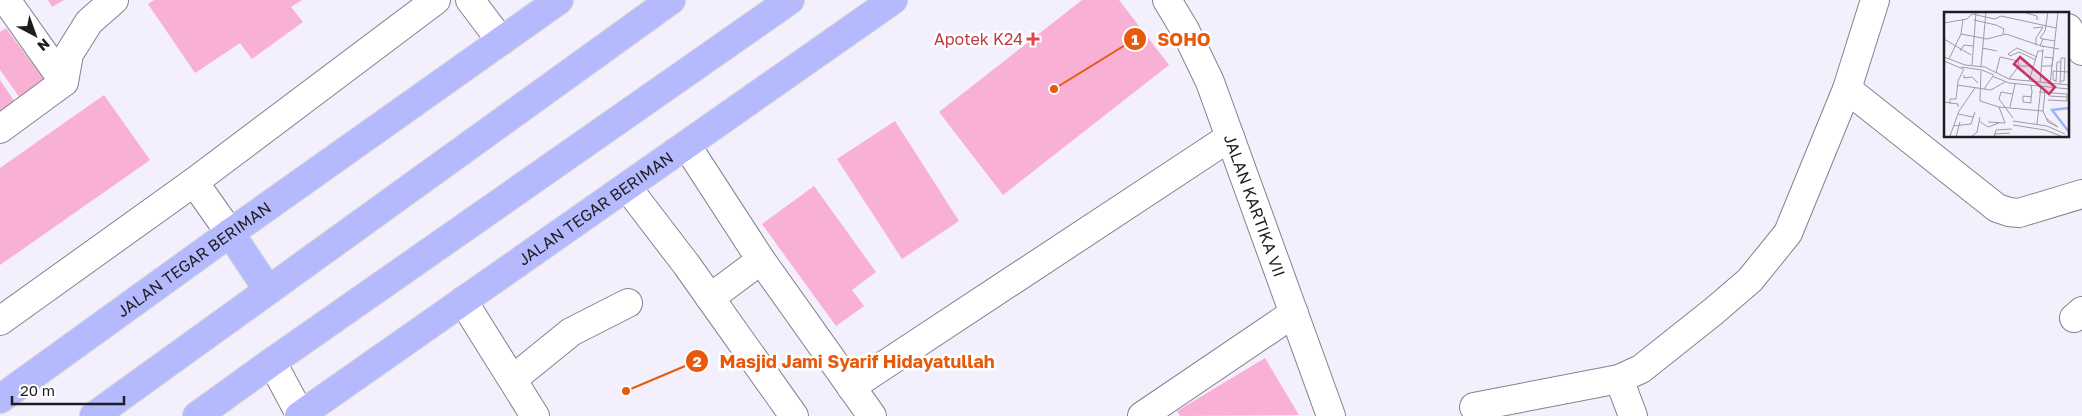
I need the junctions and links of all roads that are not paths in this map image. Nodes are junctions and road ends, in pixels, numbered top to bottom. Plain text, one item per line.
1 (6, 0) edge
2 (114, 0) edge
3 (436, 0) edge
4 (470, 0) edge
5 (671, 0) edge
6 (790, 0) edge
7 (893, 0) edge
8 (1167, 0) edge
9 (1875, 0) edge
10 (554, 1) edge
11 (2070, 30) edge
12 (500, 41) junction
13 (2082, 51) edge
14 (64, 82) junction
15 (1847, 89) junction
16 (0, 130) edge
17 (1230, 138) junction
18 (687, 146) junction
19 (194, 182) junction
20 (627, 187) junction
21 (2082, 194) edge
22 (230, 233) junction
23 (761, 260) junction
24 (268, 290) junction
25 (710, 298) junction
26 (463, 301) junction
27 (628, 303) dead end
28 (1294, 313) junction
29 (0, 322) edge
30 (272, 362) junction
31 (513, 379) junction
32 (1619, 379) junction
33 (851, 387) junction
34 (0, 399) edge
35 (1474, 407) dead end
36 (94, 416) edge
37 (197, 416) edge
38 (300, 416) edge
39 (535, 416) edge
40 (794, 416) edge
41 (872, 416) edge
42 (1142, 416) edge
43 (1331, 416) edge
44 (1632, 416) edge

1 - 14 street
2 - 14 street
3 - 19 street
4 - 12 street
5 - 24 main road
6 - 30 main road
7 - 18 main road, JALAN TEGAR BERIMAN
8 - 17 street, JALAN KARTIKA VII
9 - 15 street
10 - 12 main road, JALAN TEGAR BERIMAN
11 - 13 street
12 - 22 main road, JALAN TEGAR BERIMAN
14 - 16 street
15 - 21 street
15 - 32 street
17 - 28 street, JALAN KARTIKA VII
17 - 33 street
18 - 20 main road, JALAN TEGAR BERIMAN
18 - 23 street
19 - 22 street
19 - 29 street
20 - 25 street
20 - 26 main road, JALAN TEGAR BERIMAN
22 - 24 main road
22 - 34 main road, JALAN TEGAR BERIMAN
23 - 25 street
23 - 33 street
24 - 36 main road
25 - 40 street
26 - 31 street
26 - 38 main road, JALAN TEGAR BERIMAN
27 - 31 street
28 - 42 street
28 - 43 street, JALAN KARTIKA VII
30 - 37 main road
30 - 38 street
31 - 39 street
32 - 35 street
32 - 44 street
33 - 41 street

